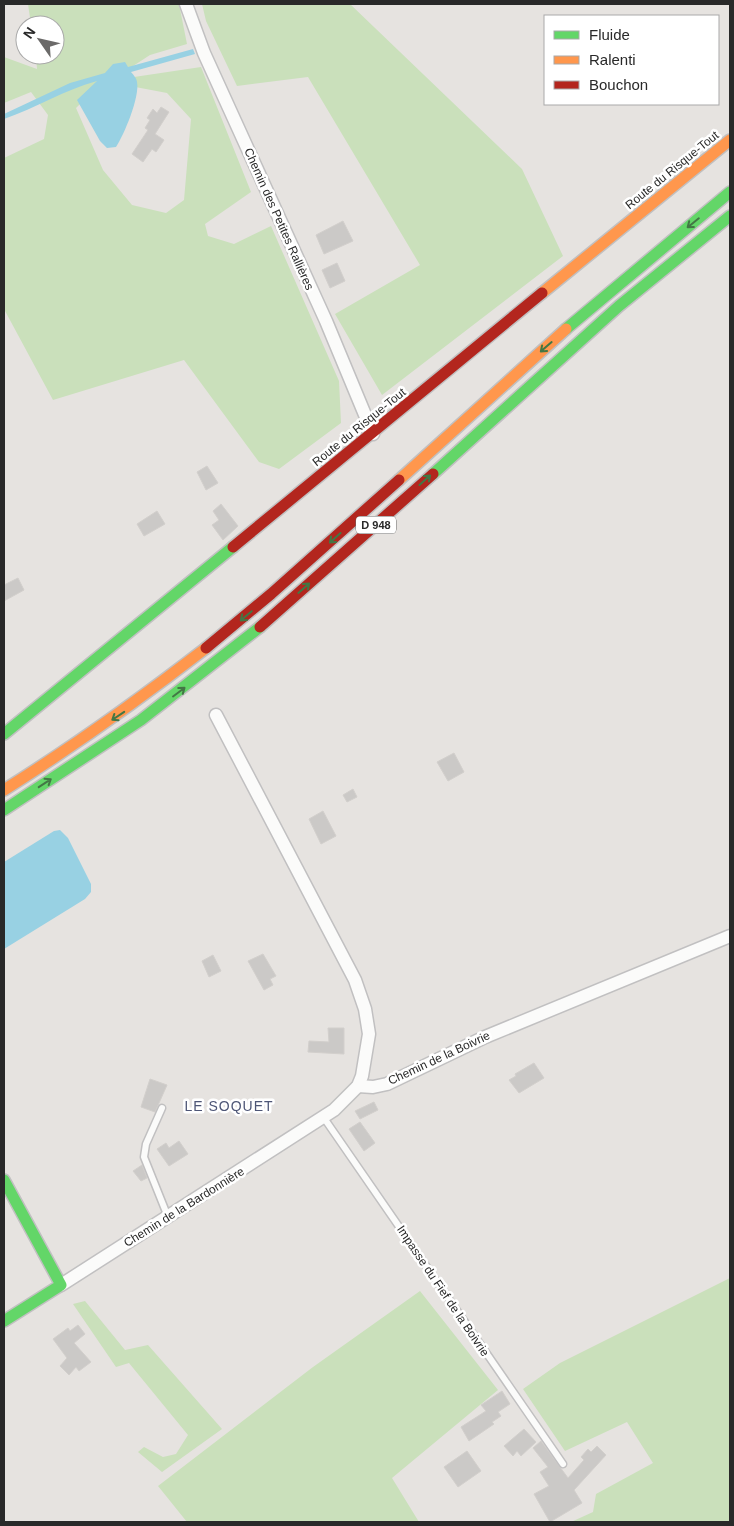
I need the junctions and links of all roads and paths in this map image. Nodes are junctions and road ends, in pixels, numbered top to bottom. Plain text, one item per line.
1 (186, 4) edge
2 (730, 140) edge
3 (730, 192) edge
4 (730, 216) edge
5 (373, 434) junction
6 (216, 715) dead end
7 (4, 734) edge
8 (4, 790) edge
9 (4, 810) edge
10 (730, 936) edge
11 (358, 1086) junction
12 (162, 1108) dead end
13 (324, 1118) junction
14 (4, 1180) edge
15 (168, 1217) junction
16 (61, 1285) junction
17 (4, 1321) edge
18 (563, 1464) dead end

1 - 5 street, Chemin des Petites Rallières
2 - 5 main road, Route du Risque-Tout
3 -> 8 main road, D 948
9 -> 4 main road, D 948
5 - 7 main road, Route du Risque-Tout
6 - 11 street
10 - 11 street, Chemin de la Boivrie
11 - 13 street, Chemin de la Bardonnière
12 - 15 lane
13 - 15 street, Chemin de la Bardonnière
13 - 18 lane, Impasse du Fief de la Boivrie
14 - 16 main road
15 - 16 street, Chemin de la Bardonnière
16 - 17 main road, Chemin de la Bardonnière

